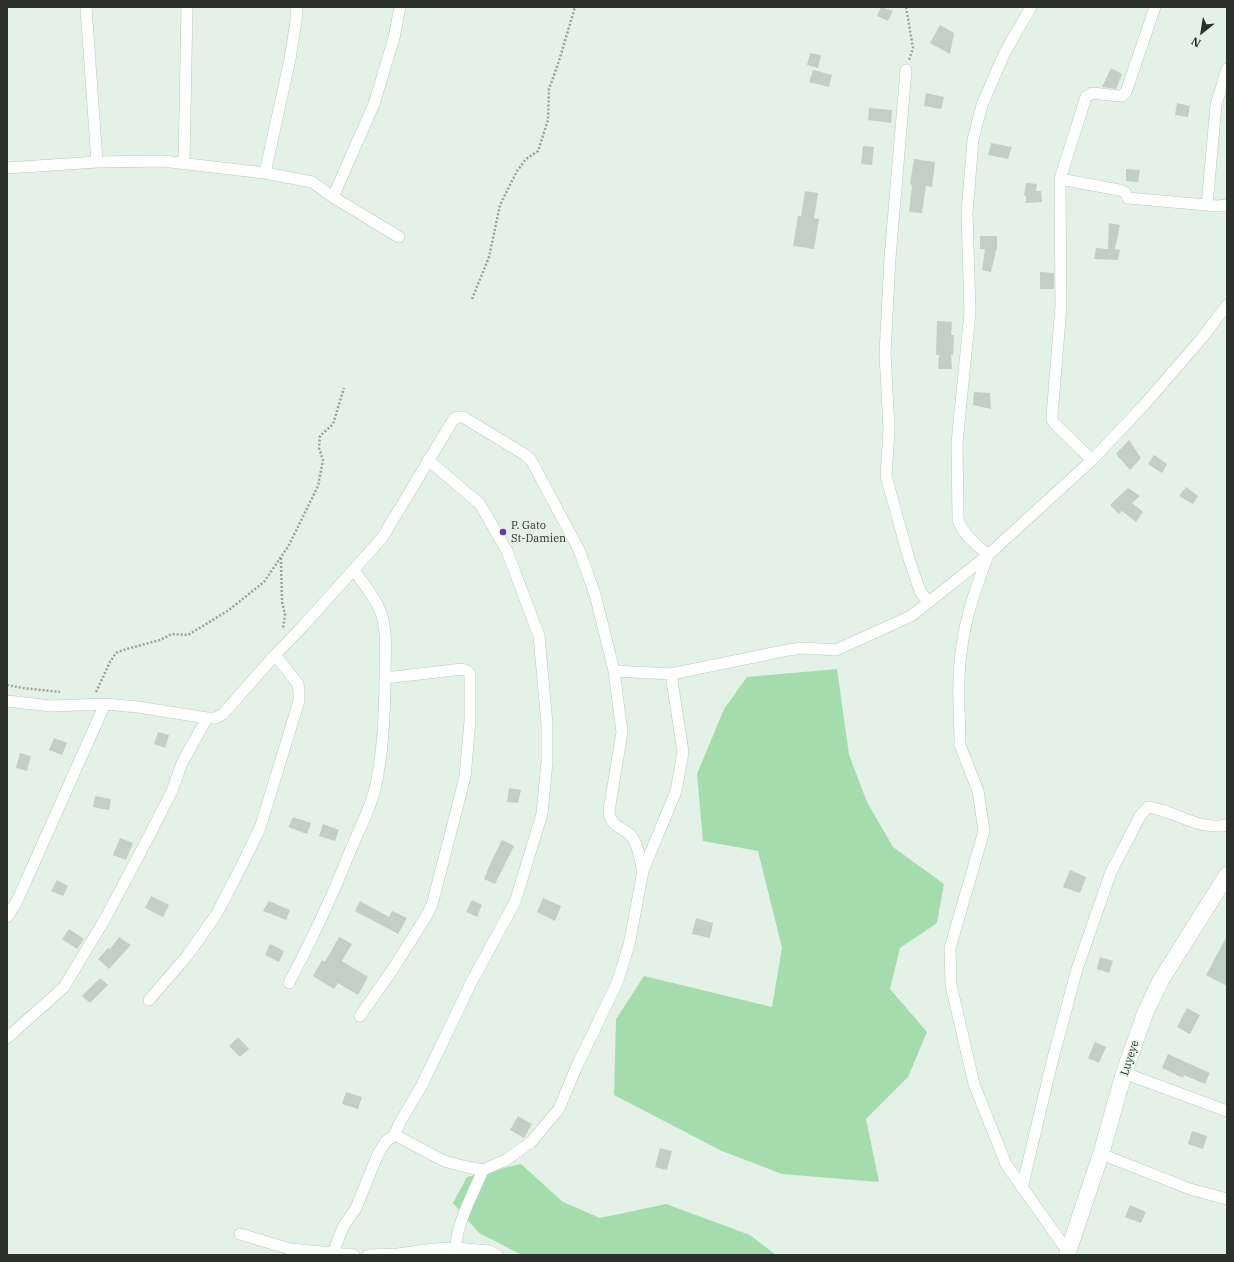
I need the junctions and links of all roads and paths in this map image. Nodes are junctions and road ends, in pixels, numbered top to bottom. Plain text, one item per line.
1 (86, 7) edge
2 (187, 7) edge
3 (297, 7) edge
4 (400, 7) edge
5 (575, 7) edge
6 (906, 7) edge
7 (1031, 7) edge
8 (1154, 7) edge
9 (1227, 69) edge
10 (906, 70) joint
11 (97, 162) junction
12 (184, 164) junction
13 (7, 168) edge
14 (265, 173) junction
15 (1060, 179) junction
16 (333, 197) junction
17 (1227, 204) edge
18 (1207, 205) junction
19 (399, 237) dead end
20 (472, 299) dead end
21 (1227, 305) edge
22 (344, 388) dead end
23 (428, 460) junction
24 (1092, 460) junction
25 (988, 555) junction
26 (280, 558) junction
27 (354, 570) junction
28 (928, 602) junction
29 (278, 651) junction
30 (614, 671) junction
31 (672, 674) junction
32 (385, 678) junction
33 (7, 685) edge
34 (64, 692) dead end
35 (90, 695) dead end
36 (105, 704) junction
37 (8, 705) edge
38 (207, 718) junction
39 (1227, 825) edge
40 (643, 871) junction
41 (1227, 876) edge
42 (7, 917) edge
43 (289, 983) dead end
44 (149, 1000) dead end
45 (360, 1016) dead end
46 (7, 1038) edge
47 (1124, 1073) junction
48 (1227, 1110) edge
49 (395, 1135) junction
50 (1101, 1154) junction
51 (483, 1170) junction
52 (1022, 1188) junction
53 (1227, 1199) edge
54 (240, 1234) dead end
55 (458, 1251) edge
56 (333, 1253) junction
57 (1068, 1254) edge
58 (354, 1255) edge
59 (368, 1255) edge
60 (497, 1255) edge

1 - 11 street
2 - 12 street
3 - 14 street
4 - 16 street
5 - 20 path
6 - 10 path
7 - 25 street
8 - 15 street
9 - 18 street
10 - 28 street
11 - 12 street
11 - 13 street
12 - 14 street
14 - 16 street
15 - 18 street
15 - 24 street
16 - 19 street
17 - 18 street
21 - 24 street
22 - 26 path
23 - 27 street
23 - 30 street
23 - 49 street
24 - 25 street
25 - 28 street
25 - 52 street
26 - 29 path
26 - 35 path
27 - 29 street
27 - 32 street
28 - 31 street
29 - 38 street
29 - 44 street
30 - 31 street
30 - 40 street
31 - 40 street
32 - 43 street
32 - 45 street
33 - 34 path
36 - 37 street
36 - 38 street
36 - 42 street
38 - 46 street
39 - 52 street
40 - 51 street
41 - 47 street, Luyeye
47 - 48 street
47 - 50 street, Luyeye
49 - 51 street
49 - 56 street
50 - 53 street
50 - 57 street, Luyeye
51 - 55 street
52 - 57 street
54 - 56 street
55 - 59 street
55 - 60 street
56 - 58 street

